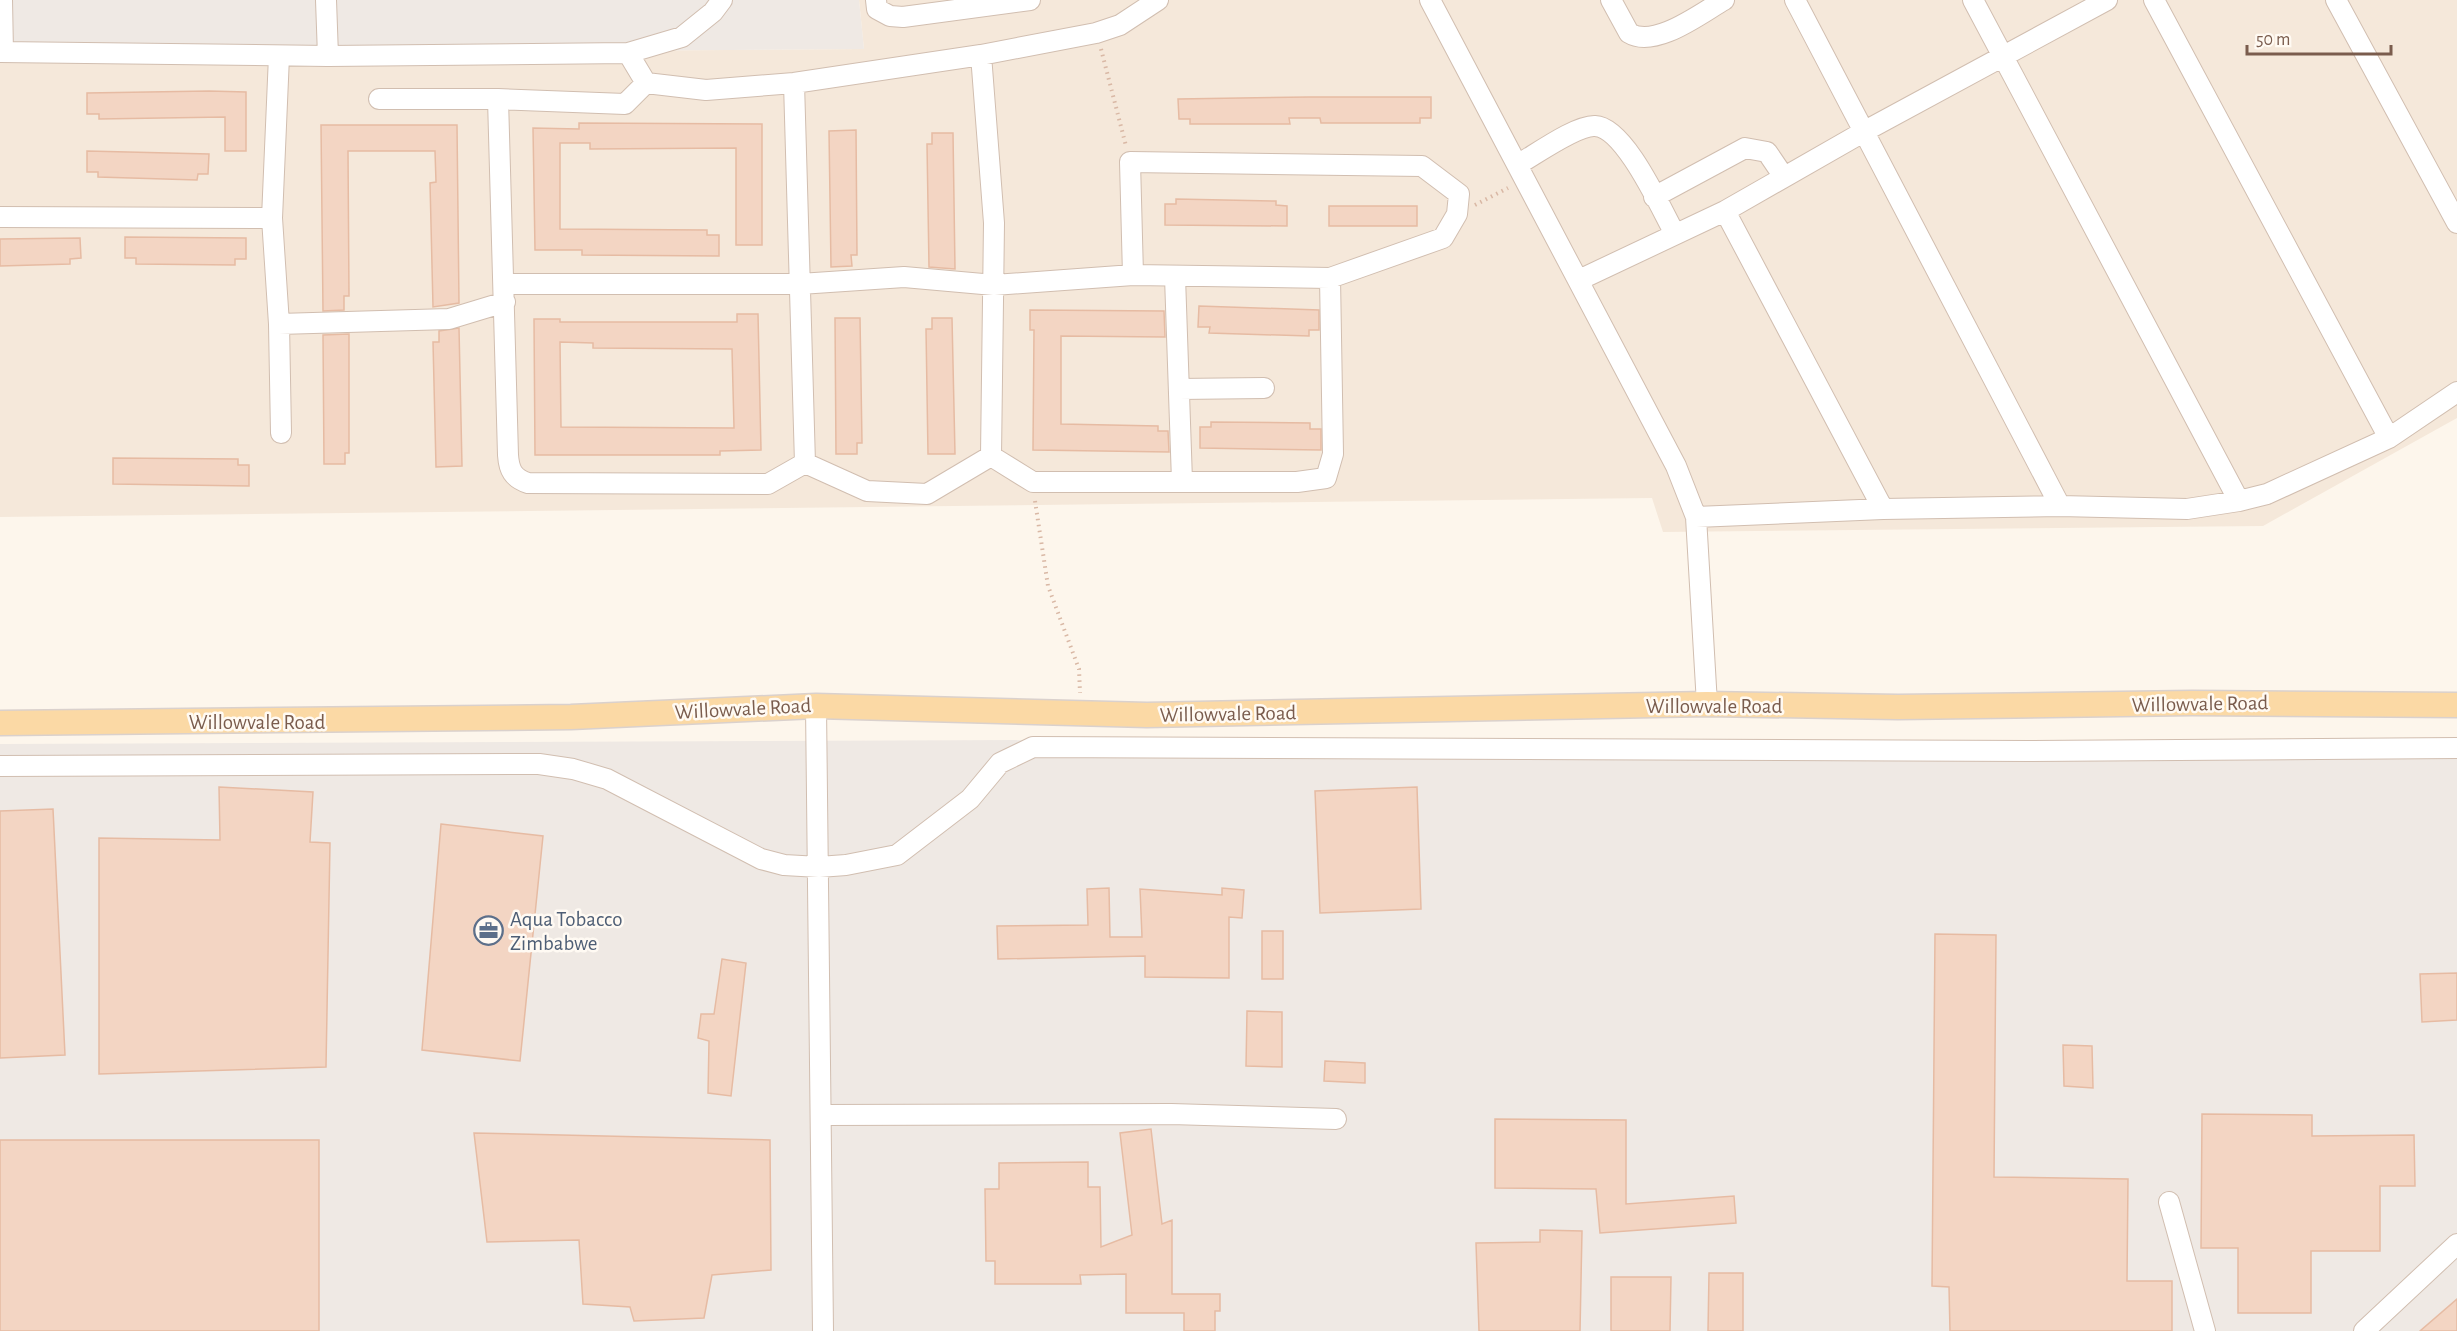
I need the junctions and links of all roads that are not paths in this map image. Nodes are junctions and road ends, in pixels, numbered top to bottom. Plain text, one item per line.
1 (2, 0) edge
2 (326, 0) edge
3 (722, 0) edge
4 (876, 0) edge
5 (1030, 0) edge
6 (1158, 0) edge
7 (1430, 0) edge
8 (1611, 0) edge
9 (1724, 0) edge
10 (1795, 0) edge
11 (1973, 0) edge
12 (2107, 0) edge
13 (2154, 0) edge
14 (2336, 0) edge
15 (1, 52) edge
16 (628, 53) junction
17 (981, 55) junction
18 (279, 56) junction
19 (328, 56) junction
20 (2005, 57) junction
21 (646, 83) junction
22 (794, 83) junction
23 (379, 99) dead end
24 (498, 99) junction
25 (1865, 131) junction
26 (1521, 172) junction
27 (1784, 177) junction
28 (1654, 197) junction
29 (1725, 211) junction
30 (0, 217) edge
31 (272, 218) junction
32 (2457, 222) edge
33 (1675, 234) junction
34 (1133, 274) junction
35 (1175, 277) junction
36 (1330, 278) junction
37 (1579, 280) junction
38 (800, 284) junction
39 (994, 285) junction
40 (505, 293) junction
41 (279, 324) junction
42 (1179, 388) junction
43 (1264, 388) dead end
44 (2457, 392) edge
45 (281, 433) dead end
46 (2389, 438) junction
47 (991, 456) junction
48 (805, 463) junction
49 (1182, 481) junction
50 (2239, 501) junction
51 (2060, 506) junction
52 (1883, 509) junction
53 (1696, 517) junction
54 (1707, 704) junction
55 (2457, 705) edge
56 (816, 706) junction
57 (0, 723) edge
58 (2457, 748) edge
59 (0, 766) edge
60 (819, 867) junction
61 (822, 1115) junction
62 (1336, 1119) dead end
63 (2169, 1202) dead end
64 (2457, 1244) edge
65 (823, 1331) edge
66 (2205, 1331) edge
67 (2364, 1331) edge

1 - 15 street
2 - 19 street
3 - 16 street
4 - 5 street
6 - 17 street
7 - 26 street
8 - 9 street
10 - 25 street
11 - 20 street
12 - 20 street
13 - 46 street
14 - 32 street
15 - 18 street
16 - 19 street
16 - 21 street
17 - 22 street
17 - 39 street
18 - 19 street
18 - 31 street
20 - 25 street
20 - 50 street
21 - 22 street
21 - 24 street
22 - 38 street
23 - 24 street
24 - 40 street
25 - 27 street
25 - 51 street
26 - 28 street
26 - 37 street
27 - 28 street
27 - 29 street
28 - 33 street
29 - 33 street
29 - 52 street
30 - 31 street
31 - 41 street
33 - 37 street
34 - 35 street
34 - 36 street
34 - 39 street
35 - 36 street
35 - 42 street
36 - 49 street
37 - 53 street
38 - 39 street
38 - 40 street
38 - 48 street
39 - 47 street
40 - 41 street
40 - 48 street
41 - 45 street
42 - 43 street
42 - 49 street
44 - 46 street
46 - 50 street
47 - 48 street
47 - 49 street
50 - 51 street
51 - 52 street
52 - 53 street
53 - 54 street
54 - 55 main road, Willowvale Road
54 - 56 main road, Willowvale Road
56 - 57 main road, Willowvale Road
56 - 60 street
58 - 60 street
59 - 60 street
60 - 61 street
61 - 62 street
61 - 65 street
63 - 66 street
64 - 67 street

